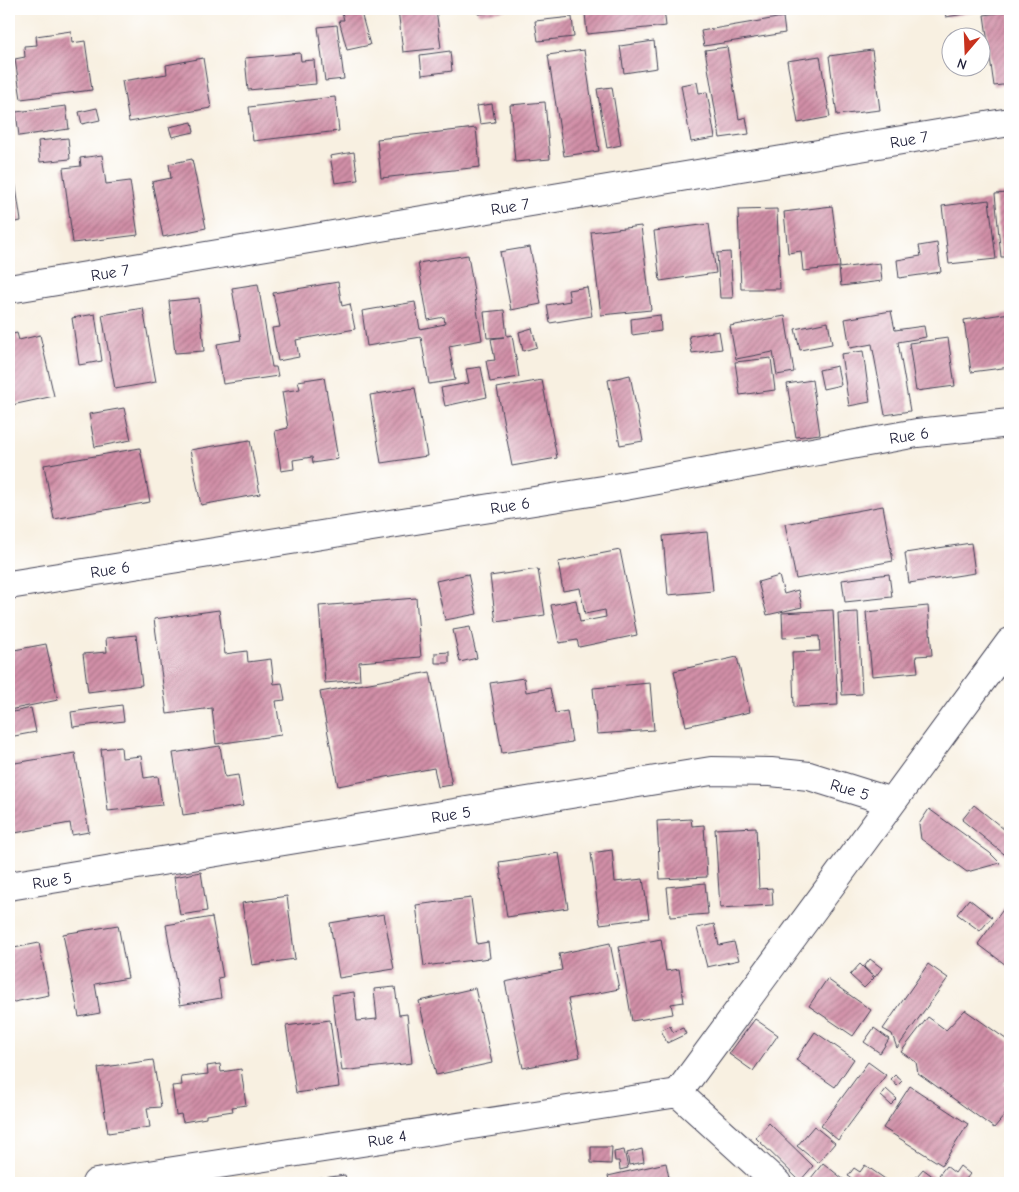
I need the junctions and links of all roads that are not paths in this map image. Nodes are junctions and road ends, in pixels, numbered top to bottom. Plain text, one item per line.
1 (1010, 122) edge
2 (9, 289) edge
3 (1010, 423) edge
4 (9, 585) edge
5 (1010, 642) edge
6 (892, 802) junction
7 (9, 886) edge
8 (678, 1093) junction
9 (96, 1183) edge
10 (777, 1183) edge

1 - 2 street, Rue 7
3 - 4 street, Rue 6
5 - 6 street
6 - 7 street, Rue 5
6 - 8 street
8 - 9 street, Rue 4
8 - 10 street

